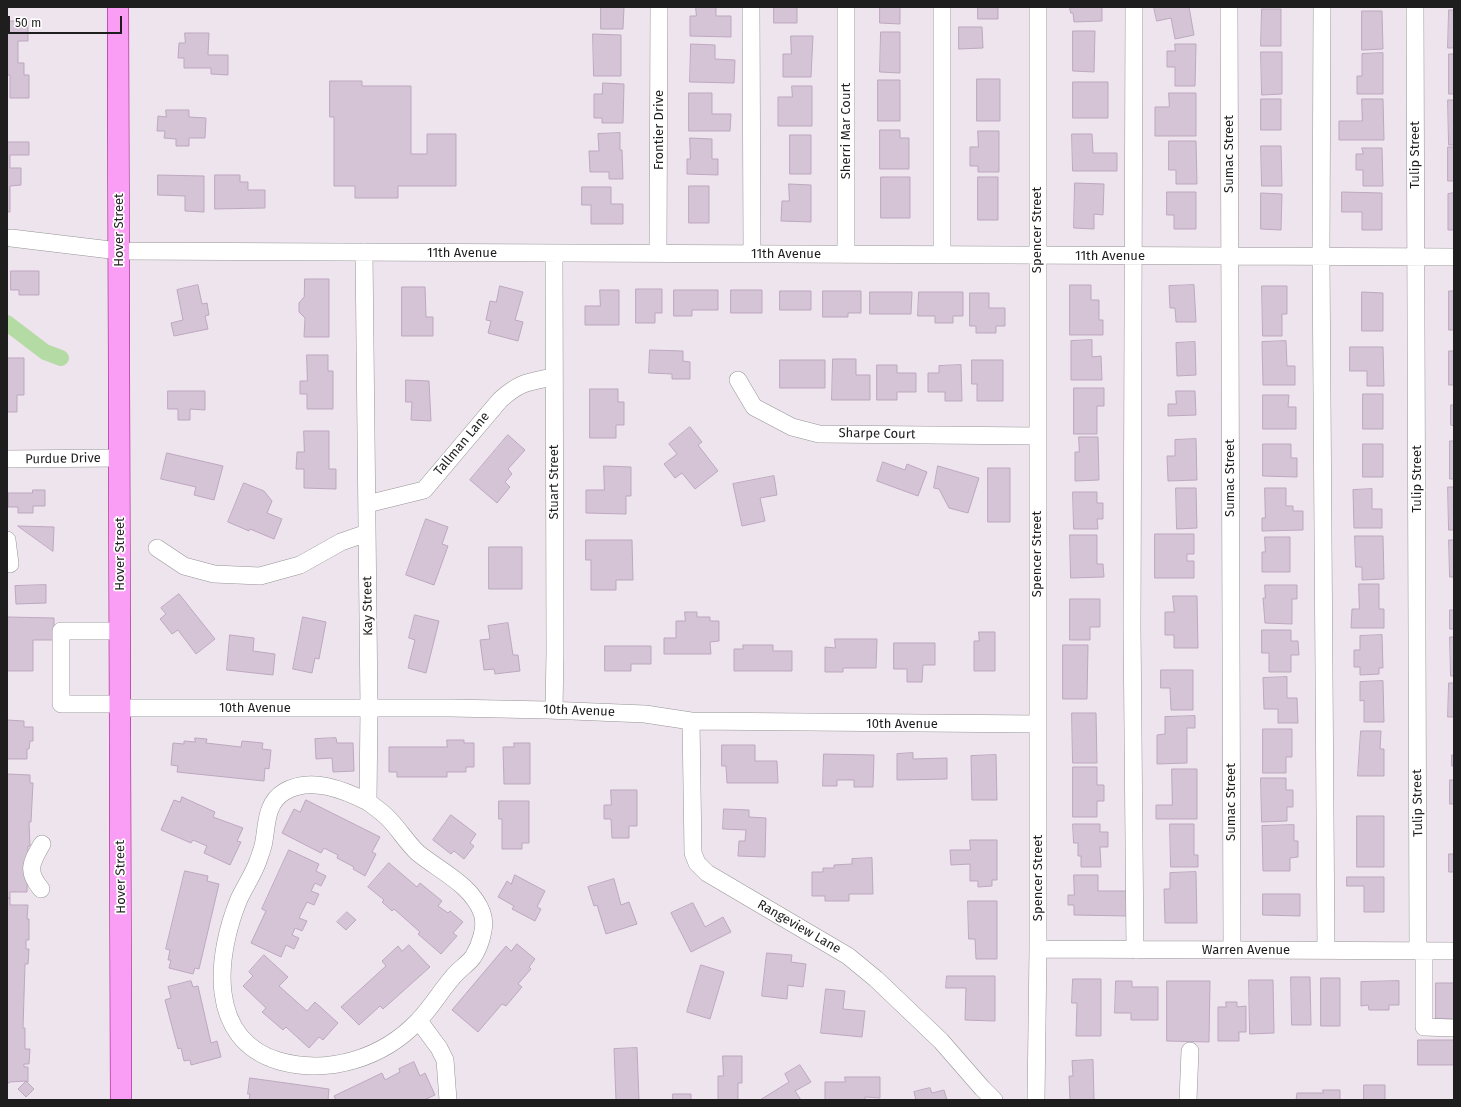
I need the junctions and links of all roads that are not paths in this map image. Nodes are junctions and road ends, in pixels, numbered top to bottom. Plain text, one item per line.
1 (118, 7) edge
2 (659, 7) edge
3 (751, 7) edge
4 (846, 7) edge
5 (942, 7) edge
6 (1038, 7) edge
7 (1134, 7) edge
8 (1229, 7) edge
9 (1322, 7) edge
10 (1414, 7) edge
11 (11, 238) dead end
12 (118, 251) junction
13 (364, 252) junction
14 (554, 253) junction
15 (658, 254) junction
16 (752, 254) junction
17 (846, 254) junction
18 (942, 255) junction
19 (1037, 255) junction
20 (1134, 256) junction
21 (1229, 256) junction
22 (1321, 256) junction
23 (1414, 257) junction
24 (1454, 257) edge
25 (553, 377) junction
26 (738, 380) dead end
27 (1037, 436) junction
28 (119, 458) junction
29 (7, 459) edge
30 (368, 504) junction
31 (367, 533) junction
32 (7, 540) edge
33 (157, 548) dead end
34 (10, 564) dead end
35 (120, 631) junction
36 (120, 706) junction
37 (369, 708) junction
38 (554, 710) junction
39 (691, 721) junction
40 (1038, 724) junction
41 (368, 802) junction
42 (42, 844) dead end
43 (41, 889) dead end
44 (1038, 949) junction
45 (1135, 950) junction
46 (1232, 950) junction
47 (1326, 950) junction
48 (1421, 950) junction
49 (1454, 951) edge
50 (419, 1021) junction
51 (1454, 1028) edge
52 (1190, 1051) dead end
53 (121, 1100) edge
54 (448, 1100) edge
55 (994, 1100) edge
56 (1036, 1100) edge
57 (1188, 1100) edge

1 - 12 main road, Hover Street
2 - 15 street, Frontier Drive
3 - 16 street
4 - 17 street, Sherri Mar Court
5 - 18 street
6 - 19 street, Spencer Street
7 - 20 street
8 - 21 street, Sumac Street
9 - 22 street
10 - 23 street, Tulip Street
11 - 12 street, 11th Avenue
12 - 13 street, 11th Avenue
12 - 28 main road, Hover Street
13 - 14 street, 11th Avenue
13 - 30 street, Kay Street
14 - 15 street, 11th Avenue
14 - 25 street, Stuart Street
15 - 16 street, 11th Avenue
16 - 17 street, 11th Avenue
17 - 18 street, 11th Avenue
18 - 19 street, 11th Avenue
19 - 20 street, 11th Avenue
19 - 27 street, Spencer Street
20 - 21 street, 11th Avenue
20 - 45 street
21 - 22 street, 11th Avenue
21 - 46 street, Sumac Street
22 - 23 street, 11th Avenue
22 - 47 street
23 - 24 street, 11th Avenue
23 - 48 street, Tulip Street
25 - 30 street, Tallman Lane
25 - 38 street, Stuart Street
26 - 27 street, Sharpe Court
27 - 40 street, Spencer Street
28 - 29 street, Purdue Drive
28 - 35 main road, Hover Street
30 - 31 street, Kay Street
31 - 33 street
31 - 37 street, Kay Street
32 - 34 street
35 - 36 main road, Hover Street
35 - 36 street, 10th Avenue
36 - 37 street, 10th Avenue
36 - 53 main road, Hover Street
37 - 38 street, 10th Avenue
37 - 41 street, Kay Street
38 - 39 street, 10th Avenue
39 - 40 street, 10th Avenue
39 - 55 street, Rangeview Lane
40 - 44 street, Spencer Street
41 - 50 street
41 - 50 street
42 - 43 street
44 - 45 street, Warren Avenue
44 - 56 street, Spencer Street
45 - 46 street, Warren Avenue
46 - 47 street, Warren Avenue
47 - 48 street, Warren Avenue
48 - 49 street, Warren Avenue
48 - 51 street, Tulip Street
50 - 54 street
52 - 57 street

